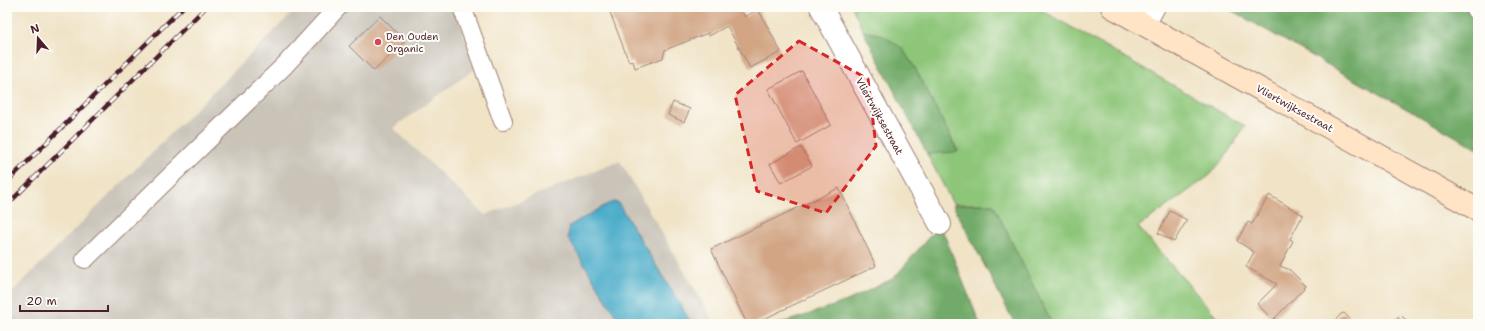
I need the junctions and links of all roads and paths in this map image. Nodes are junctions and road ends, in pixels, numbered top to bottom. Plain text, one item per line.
1 (338, 7) edge
2 (462, 7) edge
3 (821, 7) edge
4 (1112, 7) edge
5 (1476, 7) edge
6 (1478, 10) edge
7 (1151, 16) edge
8 (503, 121) dead end
9 (1478, 210) edge
10 (940, 224) dead end
11 (84, 259) dead end

1 - 11 lane
2 - 8 lane
3 - 10 street, Vliertwijksestraat
4 - 7 street, Vliertwijksestraat
5 - 6 street
7 - 9 street, Vliertwijksestraat

